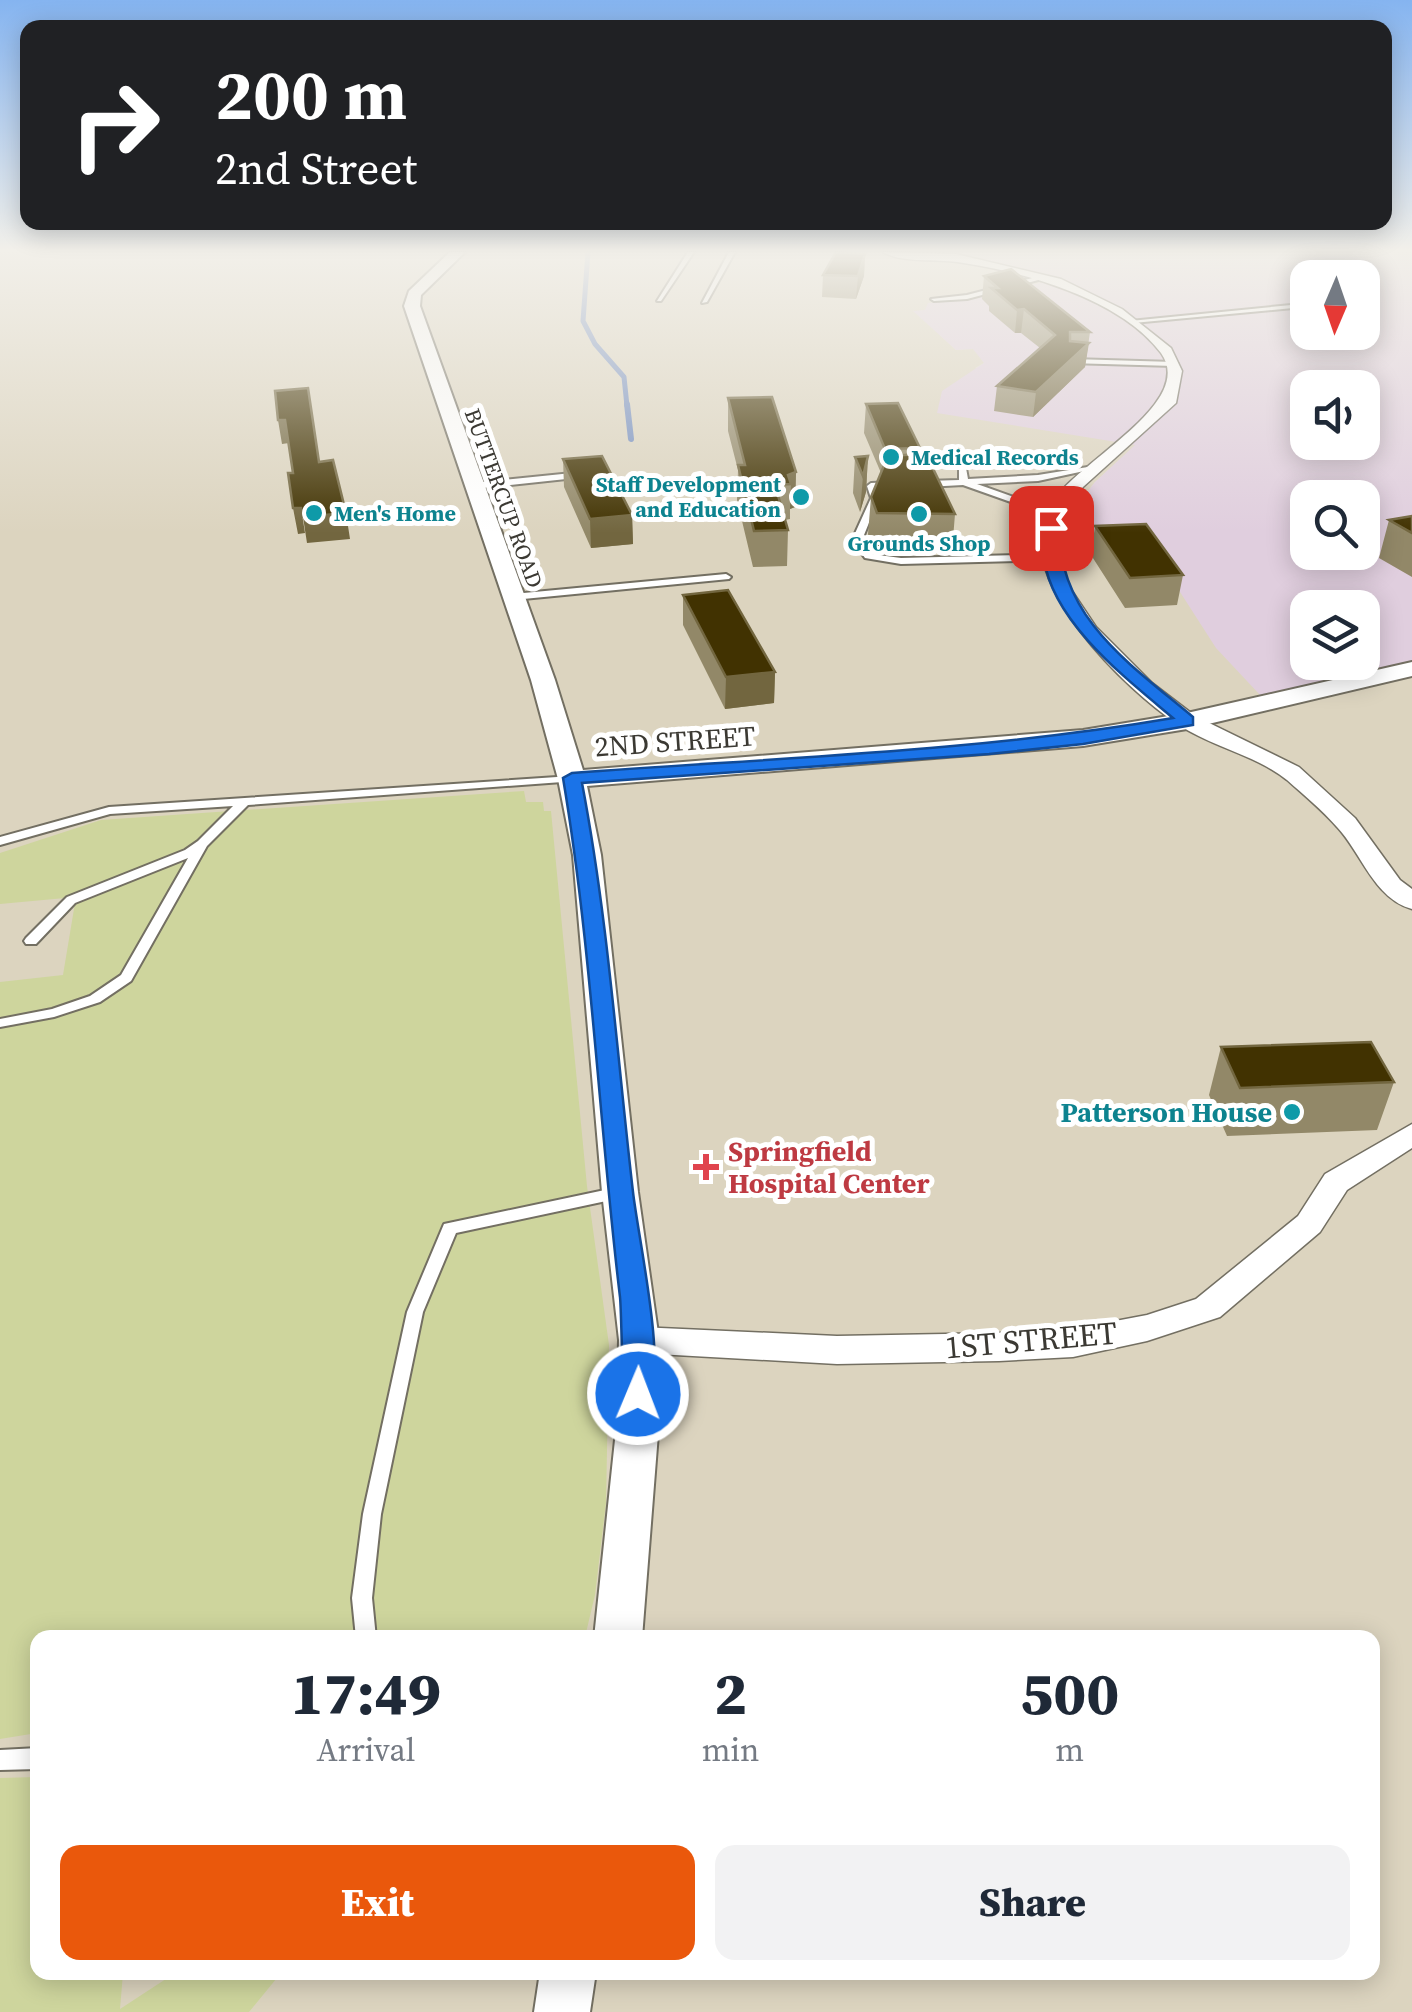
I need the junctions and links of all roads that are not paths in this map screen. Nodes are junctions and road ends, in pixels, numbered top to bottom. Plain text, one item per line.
1 (424, 346) edge
2 (1161, 346) edge
3 (1072, 361) edge
4 (1174, 364) junction
5 (962, 468) dead end
6 (1094, 468) junction
7 (601, 473) edge
8 (964, 482) junction
9 (473, 486) junction
10 (1052, 514) junction
11 (1051, 557) junction
12 (726, 577) dead end
13 (689, 580) junction
14 (696, 593) edge
15 (513, 597) junction
16 (1412, 669) edge
17 (1187, 721) junction
18 (572, 778) junction
19 (246, 801) junction
20 (0, 841) edge
21 (202, 844) junction
22 (1412, 901) edge
23 (30, 940) dead end
24 (0, 1023) edge
25 (1412, 1134) edge
26 (620, 1192) junction
27 (639, 1340) junction
28 (365, 1630) edge
29 (619, 1630) edge
30 (30, 1758) edge
31 (0, 1760) edge
32 (567, 1980) edge
33 (562, 2012) edge

1 - 9 street, BUTTERCUP ROAD
2 - 4 street
3 - 4 lane
4 - 6 street
5 - 8 lane
6 - 8 lane
6 - 10 street
7 - 9 lane
8 - 10 lane
8 - 11 lane
9 - 15 street, BUTTERCUP ROAD
10 - 11 street
11 - 17 street
12 - 13 lane
13 - 14 lane
13 - 15 lane
15 - 18 street, BUTTERCUP ROAD
16 - 17 street, 2ND STREET
17 - 18 street, 2ND STREET
17 - 22 street
18 - 19 lane, 2ND STREET
18 - 26 street, BUTTERCUP ROAD
19 - 20 lane, 2ND STREET
19 - 21 lane
21 - 23 lane
21 - 24 lane
25 - 27 street, 1ST STREET
26 - 27 street, BUTTERCUP ROAD
26 - 28 lane
27 - 29 street, BUTTERCUP ROAD
30 - 31 lane
32 - 33 street

